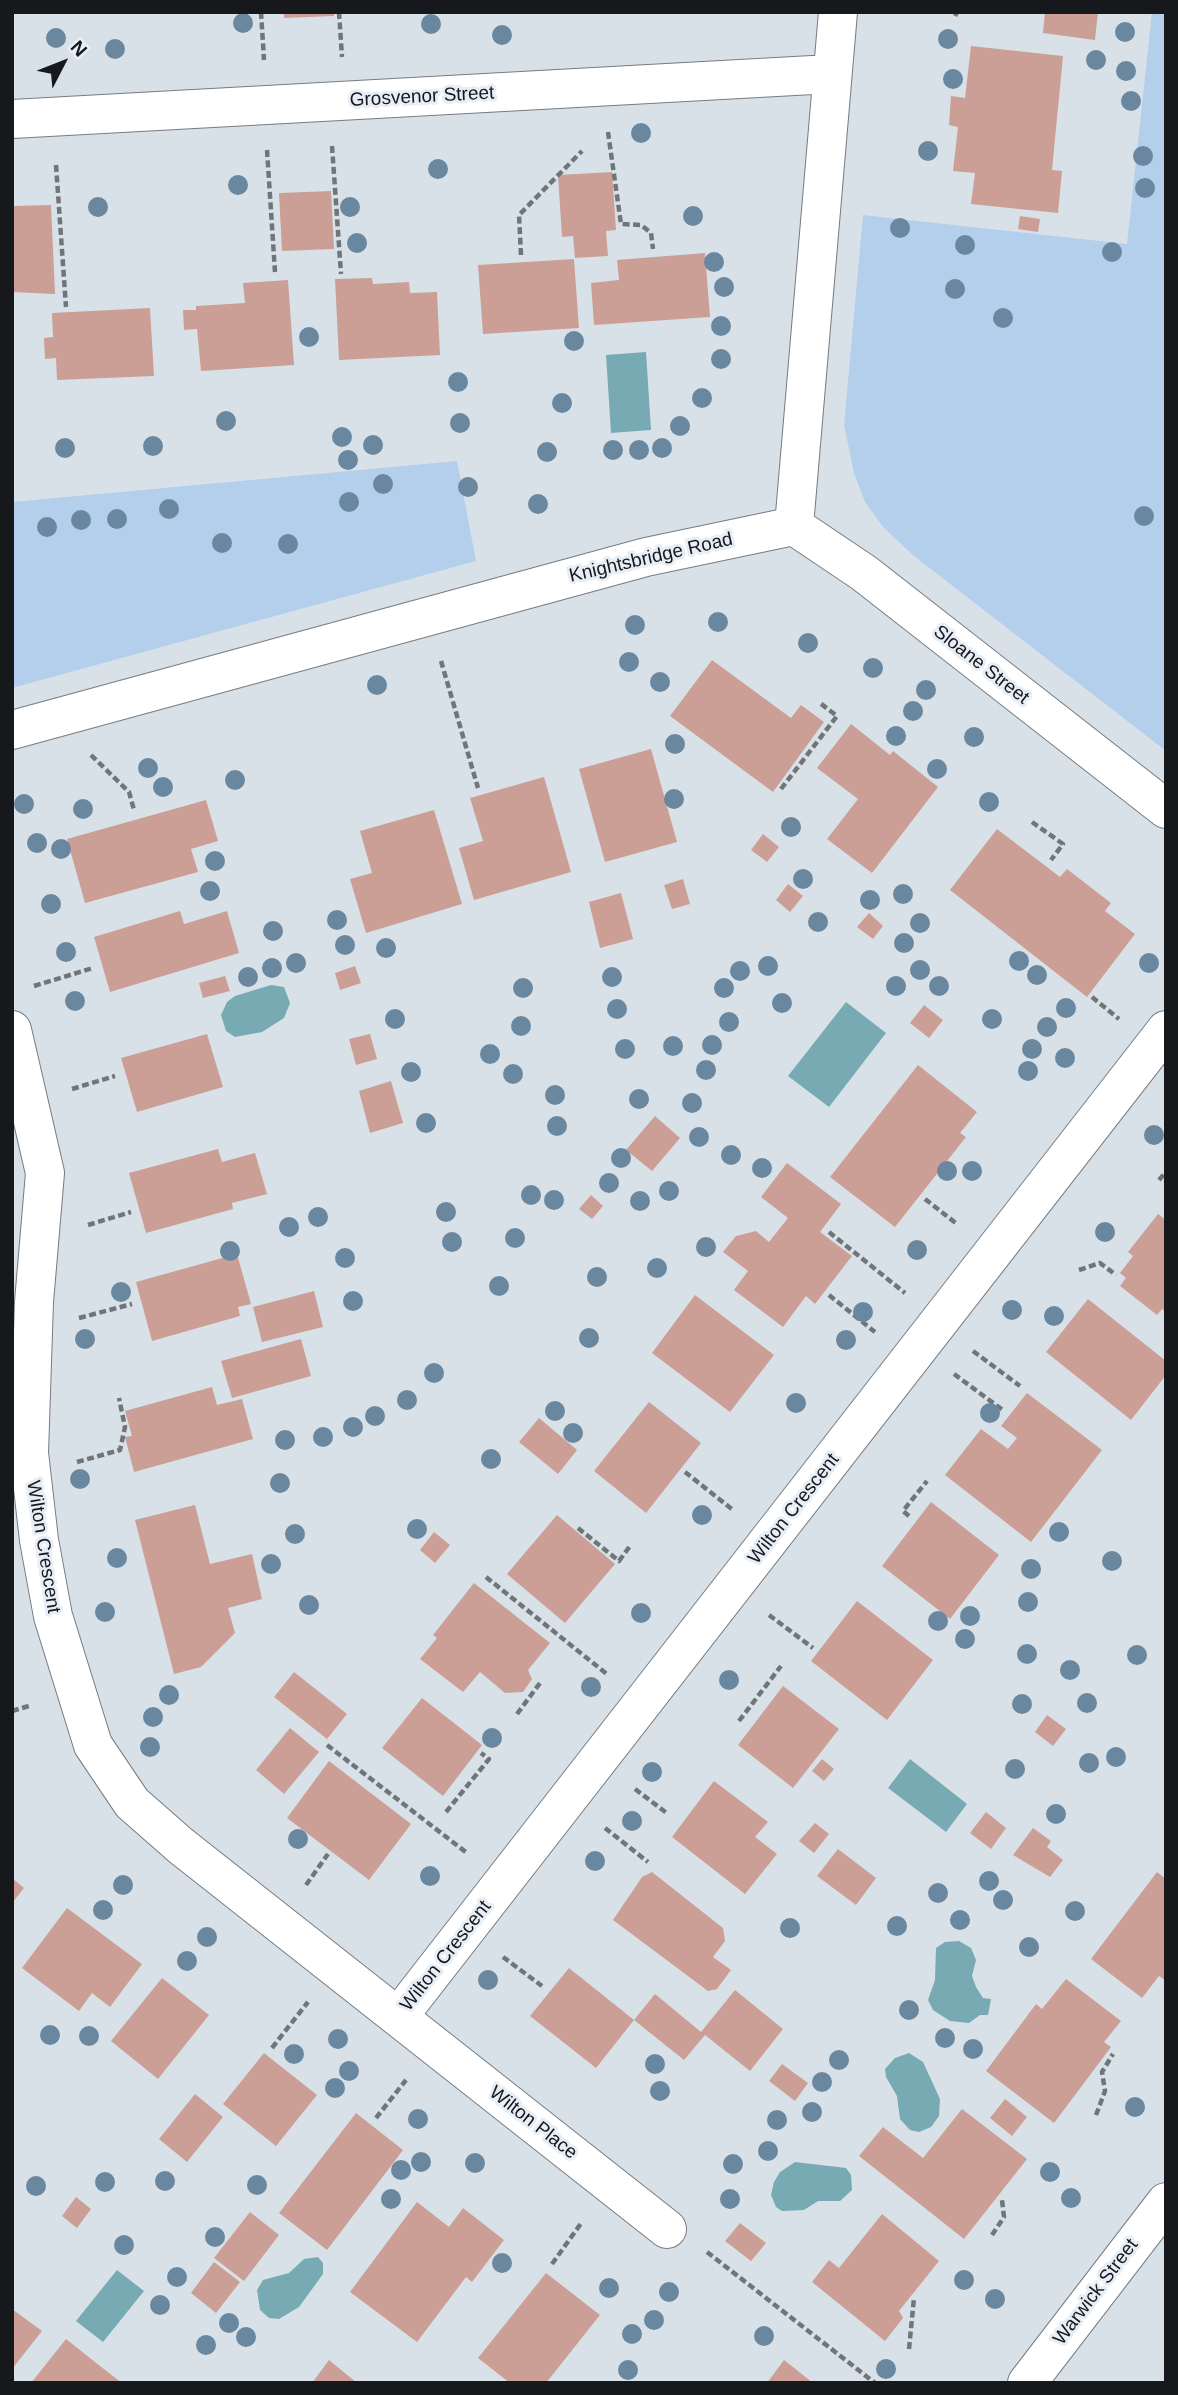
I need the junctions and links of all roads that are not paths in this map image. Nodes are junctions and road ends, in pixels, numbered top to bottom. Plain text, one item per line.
1 (838, 12) edge
2 (831, 74) junction
3 (12, 120) edge
4 (794, 526) junction
5 (12, 730) edge
6 (1166, 809) edge
7 (12, 1030) edge
8 (1166, 1030) edge
9 (398, 2017) junction
10 (1166, 2202) edge
11 (667, 2229) road end
12 (1027, 2383) edge

1 - 2 street
2 - 3 street, Grosvenor Street
2 - 4 street
4 - 5 street, Knightsbridge Road
4 - 6 street, Sloane Street
7 - 9 street, Wilton Crescent
8 - 9 street, Wilton Crescent
9 - 11 street, Wilton Place
10 - 12 street, Warwick Street

